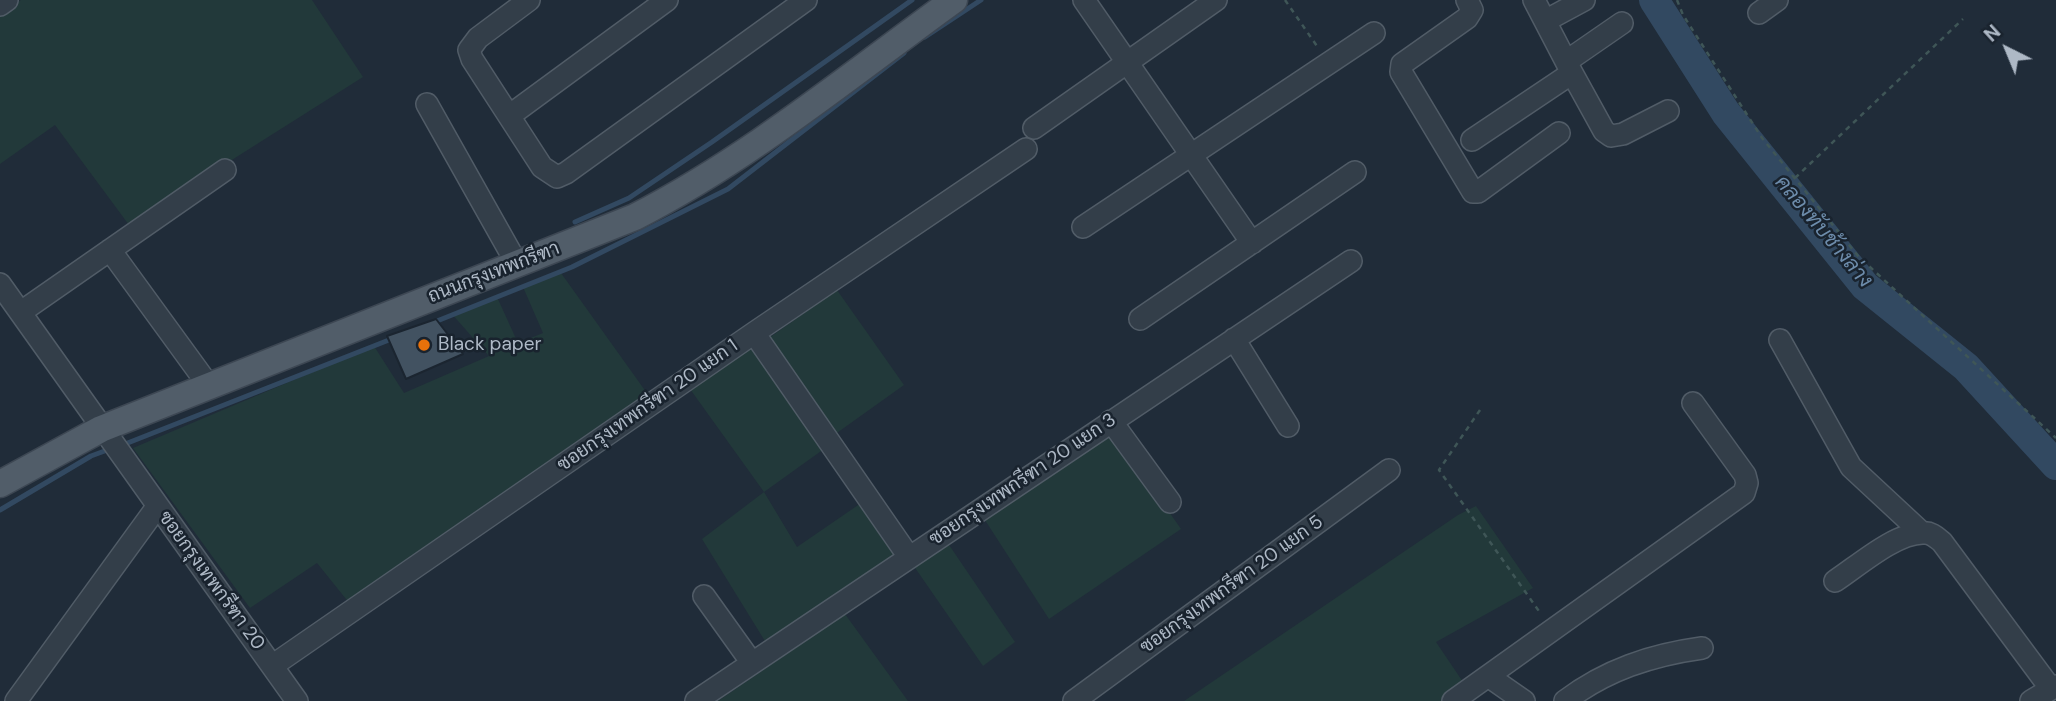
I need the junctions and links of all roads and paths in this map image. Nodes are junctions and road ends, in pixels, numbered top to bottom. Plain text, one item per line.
1 (6, 0) edge
2 (529, 0) edge
3 (667, 0) edge
4 (806, 0) edge
5 (1084, 0) edge
6 (1216, 0) edge
7 (1285, 0) edge
8 (1467, 0) edge
9 (1534, 0) edge
10 (1584, 0) edge
11 (1677, 0) edge
12 (1777, 0) edge
13 (0, 5) edge
14 (941, 5) edge
15 (1759, 13) dead end
16 (1963, 19) dead end
17 (1545, 21) junction
18 (1622, 23) dead end
19 (1374, 33) dead end
20 (1128, 62) junction
21 (1329, 63) junction
22 (1569, 67) junction
23 (427, 104) dead end
24 (1668, 111) dead end
25 (509, 116) junction
26 (1034, 128) dead end
27 (1559, 133) dead end
28 (1472, 140) dead end
29 (1026, 149) dead end
30 (1191, 155) junction
31 (225, 170) dead end
32 (1355, 172) dead end
33 (1795, 178) junction
34 (1083, 227) dead end
35 (1252, 243) junction
36 (110, 250) junction
37 (1351, 261) dead end
38 (517, 264) junction
39 (0, 284) edge
40 (21, 312) junction
41 (1140, 319) dead end
42 (754, 333) junction
43 (1234, 339) junction
44 (1780, 340) dead end
45 (209, 386) junction
46 (1693, 403) dead end
47 (1480, 411) dead end
48 (1111, 421) junction
49 (1288, 426) dead end
50 (106, 435) junction
51 (2056, 438) edge
52 (1390, 470) dead end
53 (0, 484) edge
54 (1170, 502) dead end
55 (157, 507) junction
56 (1921, 532) junction
57 (909, 557) junction
58 (1835, 582) dead end
59 (704, 596) dead end
60 (1552, 629) junction
61 (1702, 648) dead end
62 (752, 663) junction
63 (272, 666) junction
64 (1488, 676) junction
65 (2053, 688) edge
66 (16, 701) edge
67 (297, 701) edge
68 (696, 701) edge
69 (1074, 701) edge
70 (1453, 701) edge
71 (1524, 701) edge
72 (1565, 701) edge
73 (2031, 701) edge

1 - 13 street
2 - 25 street
3 - 25 street
4 - 25 street
5 - 20 street
6 - 20 street
7 - 21 path
8 - 27 street
9 - 17 street
10 - 17 street
11 - 33 path
12 - 15 street
14 - 38 main road, ถนนกรุงเทพกรีฑา
16 - 33 path
17 - 22 street
18 - 22 street
19 - 21 street
20 - 26 street
20 - 30 street
21 - 30 street
22 - 24 street
22 - 28 street
23 - 38 street
29 - 42 street, ซอยกรุงเทพกรีฑา 20 แยก 1
30 - 34 street
30 - 35 street
31 - 36 street
32 - 35 street
33 - 51 path
35 - 41 street
36 - 40 street
36 - 45 street
37 - 43 street, ซอยกรุงเทพกรีฑา 20 แยก 3
38 - 45 main road, ถนนกรุงเทพกรีฑา
39 - 40 street, ซอยกรุงเทพกรีฑา 20
40 - 50 street, ซอยกรุงเทพกรีฑา 20
42 - 57 street
42 - 63 street, ซอยกรุงเทพกรีฑา 20 แยก 1
43 - 48 street, ซอยกรุงเทพกรีฑา 20 แยก 3
43 - 49 street
44 - 56 street
45 - 50 main road, ถนนกรุงเทพกรีฑา
46 - 60 street
47 - 60 path
48 - 54 street
48 - 57 street, ซอยกรุงเทพกรีฑา 20 แยก 3
50 - 53 main road, ถนนกรุงเทพกรีฑา
50 - 55 street, ซอยกรุงเทพกรีฑา 20
52 - 69 street, ซอยกรุงเทพกรีฑา 20 แยก 5
55 - 63 street, ซอยกรุงเทพกรีฑา 20
55 - 66 street
56 - 58 street
56 - 65 street
57 - 62 street, ซอยกรุงเทพกรีฑา 20 แยก 3
59 - 62 street
60 - 64 street
61 - 72 street
62 - 68 street, ซอยกรุงเทพกรีฑา 20 แยก 3
63 - 67 street, ซอยกรุงเทพกรีฑา 20
64 - 70 street
64 - 71 street
65 - 73 street

